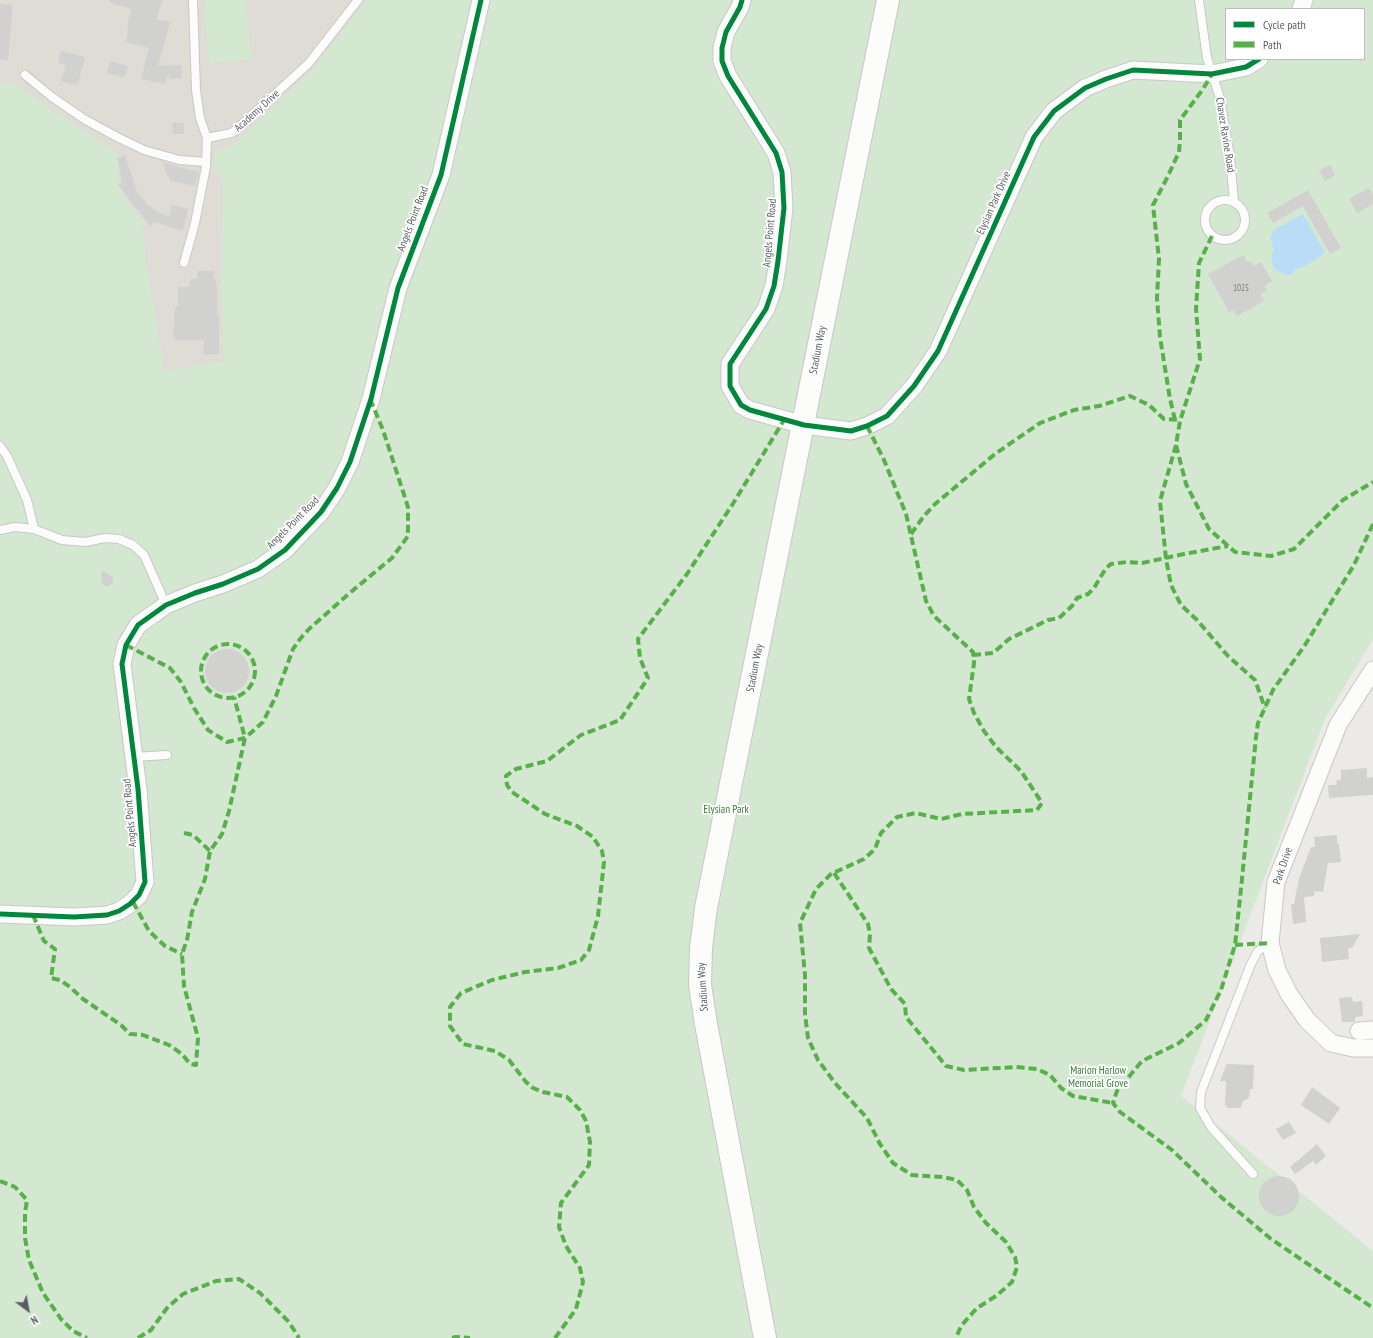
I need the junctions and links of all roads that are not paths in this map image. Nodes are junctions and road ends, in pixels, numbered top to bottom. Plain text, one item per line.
1 (193, 0) edge
2 (358, 0) edge
3 (481, 0) edge
4 (742, 0) edge
5 (888, 0) edge
6 (1199, 0) edge
7 (1257, 60) edge
8 (1212, 74) junction
9 (25, 75) dead end
10 (206, 138) junction
11 (206, 162) junction
12 (1234, 201) junction
13 (184, 263) dead end
14 (804, 425) junction
15 (0, 446) edge
16 (34, 529) junction
17 (0, 530) edge
18 (166, 605) junction
19 (1373, 670) edge
20 (166, 755) dead end
21 (134, 758) junction
22 (0, 914) edge
23 (1270, 943) junction
24 (1373, 1048) edge
25 (1253, 1174) dead end
26 (765, 1338) edge

1 - 10 lane
2 - 10 lane, Academy Drive
3 - 18 street, Angels Point Road
4 - 14 street, Angels Point Road
5 - 14 main road, Stadium Way
6 - 8 lane, Chavez Ravine Road
7 - 8 street, Elysian Park Drive
8 - 12 lane, Chavez Ravine Road
8 - 14 street, Elysian Park Drive
9 - 11 lane
10 - 11 lane
11 - 13 lane
12 - 12 lane, Chavez Ravine Road
14 - 26 main road, Stadium Way
15 - 16 lane
16 - 17 lane
16 - 18 lane
18 - 21 street, Angels Point Road
19 - 23 street, Park Drive
20 - 21 lane
21 - 22 street, Angels Point Road
23 - 24 street, Park Drive
23 - 25 lane

